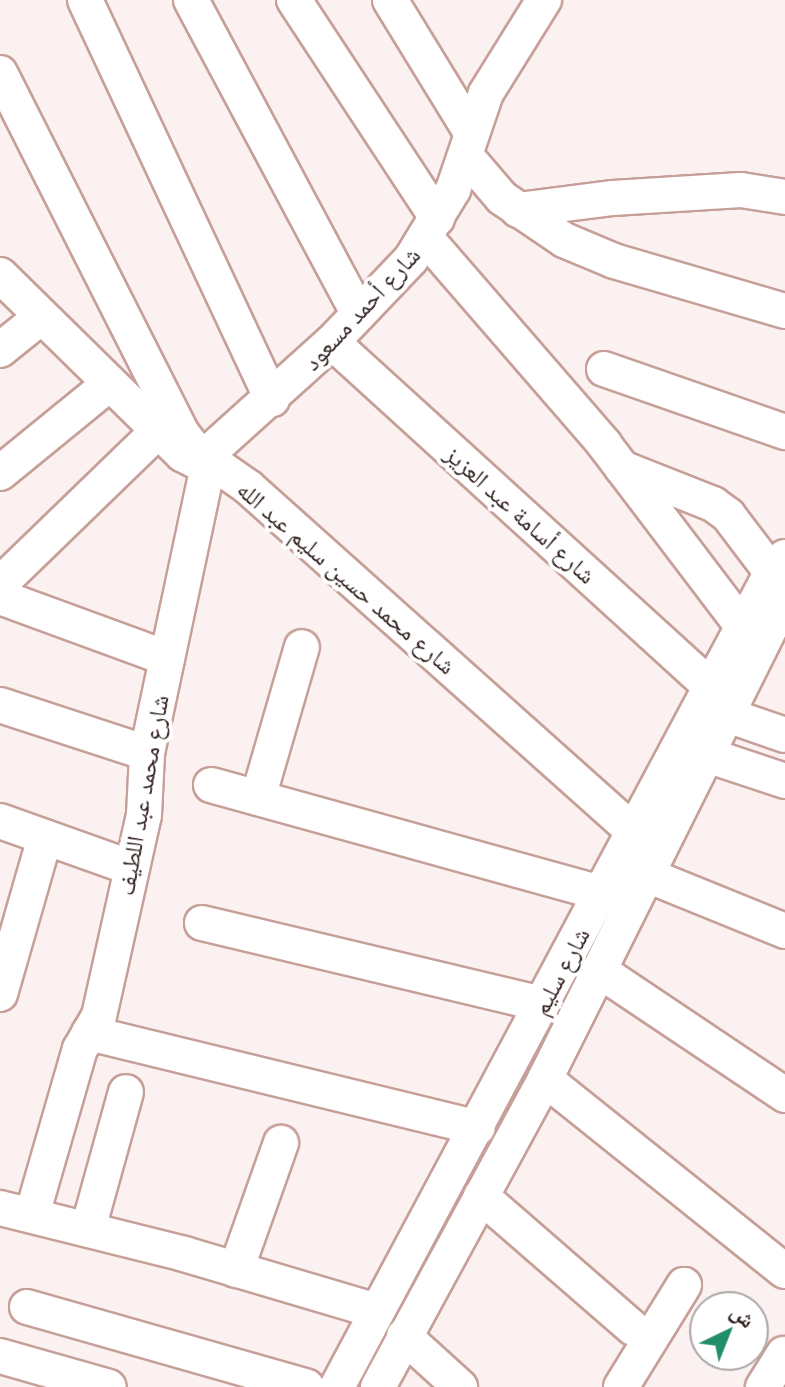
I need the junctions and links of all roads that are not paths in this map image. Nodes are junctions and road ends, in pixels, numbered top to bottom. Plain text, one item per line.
1 (85, 0) edge
2 (191, 0) edge
3 (294, 0) edge
4 (390, 0) edge
5 (536, 4) edge
6 (0, 73) edge
7 (469, 145) junction
8 (785, 197) edge
9 (518, 210) junction
10 (431, 228) junction
11 (0, 275) edge
12 (785, 311) edge
13 (359, 314) junction
14 (41, 317) junction
15 (332, 342) junction
16 (0, 350) edge
17 (604, 369) dead end
18 (109, 384) junction
19 (272, 399) junction
20 (158, 431) junction
21 (785, 432) edge
22 (206, 460) junction
23 (622, 468) junction
24 (0, 473) edge
25 (781, 576) edge
26 (0, 584) edge
27 (0, 597) edge
28 (764, 639) edge
29 (302, 647) dead end
30 (167, 658) junction
31 (719, 701) junction
32 (0, 705) edge
33 (785, 735) edge
34 (147, 753) junction
35 (707, 755) junction
36 (785, 781) edge
37 (211, 785) dead end
38 (258, 798) junction
39 (0, 821) edge
40 (634, 832) junction
41 (45, 837) junction
42 (132, 868) junction
43 (647, 875) junction
44 (601, 893) junction
45 (202, 923) dead end
46 (785, 931) edge
47 (600, 971) junction
48 (0, 994) edge
49 (542, 1004) junction
50 (89, 1033) junction
51 (545, 1079) junction
52 (126, 1092) dead end
53 (785, 1095) edge
54 (478, 1128) junction
55 (281, 1143) dead end
56 (481, 1196) junction
57 (16, 1212) edge
58 (88, 1229) junction
59 (236, 1270) junction
60 (785, 1271) edge
61 (684, 1285) dead end
62 (27, 1307) dead end
63 (377, 1311) junction
64 (633, 1328) dead end
65 (404, 1336) junction
66 (784, 1354) edge
67 (0, 1356) edge
68 (109, 1387) edge
69 (307, 1387) edge
70 (337, 1387) edge
71 (378, 1387) edge
72 (460, 1387) edge
73 (621, 1387) edge
74 (763, 1387) edge

1 - 19 street
2 - 13 street
3 - 10 street
4 - 7 street
5 - 7 street, شارع أحمد مسعود
6 - 22 street, شارع محمد حسين سليم عبد الله
7 - 9 street
7 - 10 street, شارع أحمد مسعود
8 - 9 street
9 - 12 street
10 - 13 street, شارع أحمد مسعود
10 - 23 street
11 - 14 street
13 - 15 street, شارع أحمد مسعود
14 - 16 street
14 - 18 street
15 - 19 street, شارع أحمد مسعود
15 - 31 street, شارع أسامة عبد العزيز
17 - 21 street
18 - 20 street
18 - 24 street
19 - 22 street, شارع أحمد مسعود
20 - 22 street
20 - 26 street
22 - 30 street, شارع محمد عبد اللطيف
22 - 40 street, شارع محمد حسين سليم عبد الله
23 - 25 street
23 - 28 street
25 - 28 street, شارع سليم
27 - 30 street
28 - 31 street, شارع سليم
29 - 38 street
30 - 34 street, شارع محمد عبد اللطيف
31 - 33 street
31 - 35 street, شارع سليم
31 - 40 street, شارع سليم
32 - 34 street
34 - 42 street, شارع محمد عبد اللطيف
35 - 36 street
35 - 43 street, شارع سليم
37 - 38 street
38 - 44 street
39 - 41 street
40 - 44 street, شارع سليم
41 - 42 street
41 - 48 street
42 - 50 street, شارع محمد عبد اللطيف
43 - 46 street
43 - 47 street, شارع سليم
44 - 49 street, شارع سليم
45 - 49 street
47 - 51 street, شارع سليم
47 - 53 street
49 - 54 street, شارع سليم
50 - 54 street
50 - 57 street, شارع محمد عبد اللطيف
51 - 56 street, شارع سليم
51 - 60 street
52 - 58 street
54 - 63 street, شارع سليم
55 - 59 street
56 - 64 street
56 - 65 street, شارع سليم
57 - 58 street
58 - 59 street
59 - 63 street
61 - 73 street
62 - 69 street
63 - 70 street, شارع سليم
65 - 71 street, شارع سليم
65 - 72 street
66 - 74 street
67 - 68 street

